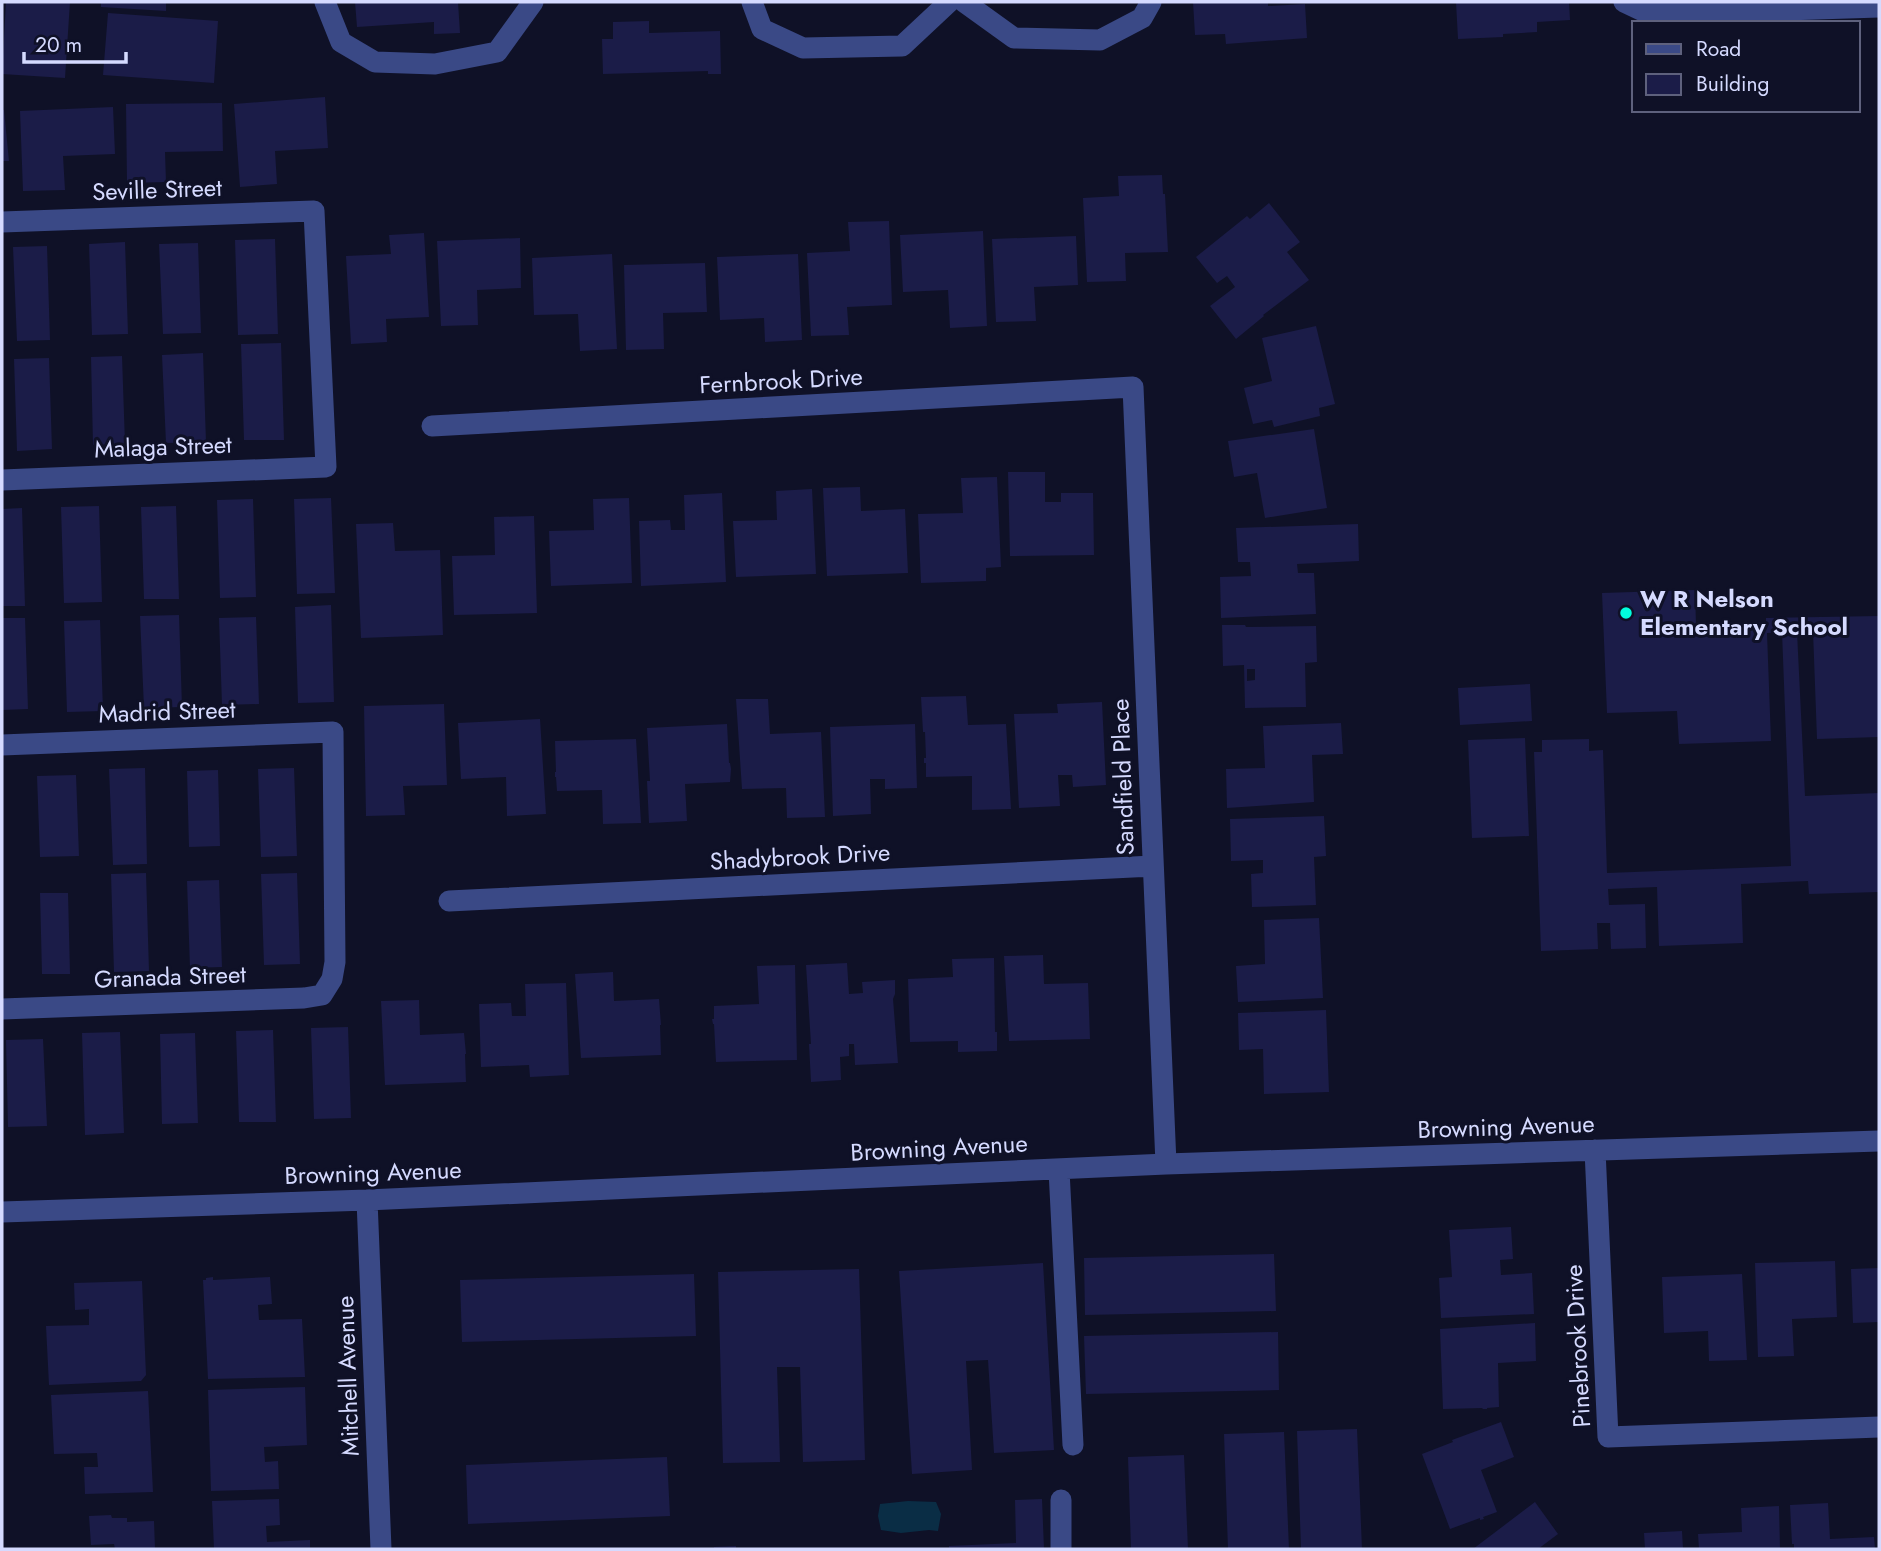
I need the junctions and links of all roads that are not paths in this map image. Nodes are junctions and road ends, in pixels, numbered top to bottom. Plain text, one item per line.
1 (325, 2) edge
2 (533, 2) edge
3 (752, 2) edge
4 (949, 2) edge
5 (964, 2) edge
6 (1151, 2) edge
7 (1624, 2) edge
8 (1879, 7) edge
9 (2, 222) edge
10 (1133, 387) joint
11 (432, 426) dead end
12 (327, 467) joint
13 (2, 480) edge
14 (2, 745) edge
15 (1153, 866) junction
16 (449, 901) dead end
17 (332, 979) joint
18 (2, 1009) edge
19 (1879, 1140) edge
20 (1595, 1150) junction
21 (1166, 1164) junction
22 (1059, 1170) junction
23 (367, 1200) junction
24 (2, 1212) edge
25 (1879, 1427) edge
26 (1073, 1445) dead end
27 (1061, 1500) dead end
28 (381, 1549) edge
29 (1061, 1549) edge

1 - 2 street
3 - 4 street
5 - 6 street
7 - 8 street
9 - 12 street, Seville Street
10 - 11 street, Fernbrook Drive
10 - 15 street, Sandfield Place
12 - 13 street, Malaga Street
14 - 17 street, Madrid Street
15 - 16 street, Shadybrook Drive
15 - 21 street, Sandfield Place
17 - 18 street, Granada Street
19 - 20 street, Browning Avenue
20 - 21 street, Browning Avenue
20 - 25 street, Pinebrook Drive
21 - 22 street, Browning Avenue
22 - 23 street, Browning Avenue
22 - 26 street
23 - 24 street, Browning Avenue
23 - 28 street, Mitchell Avenue
27 - 29 street

